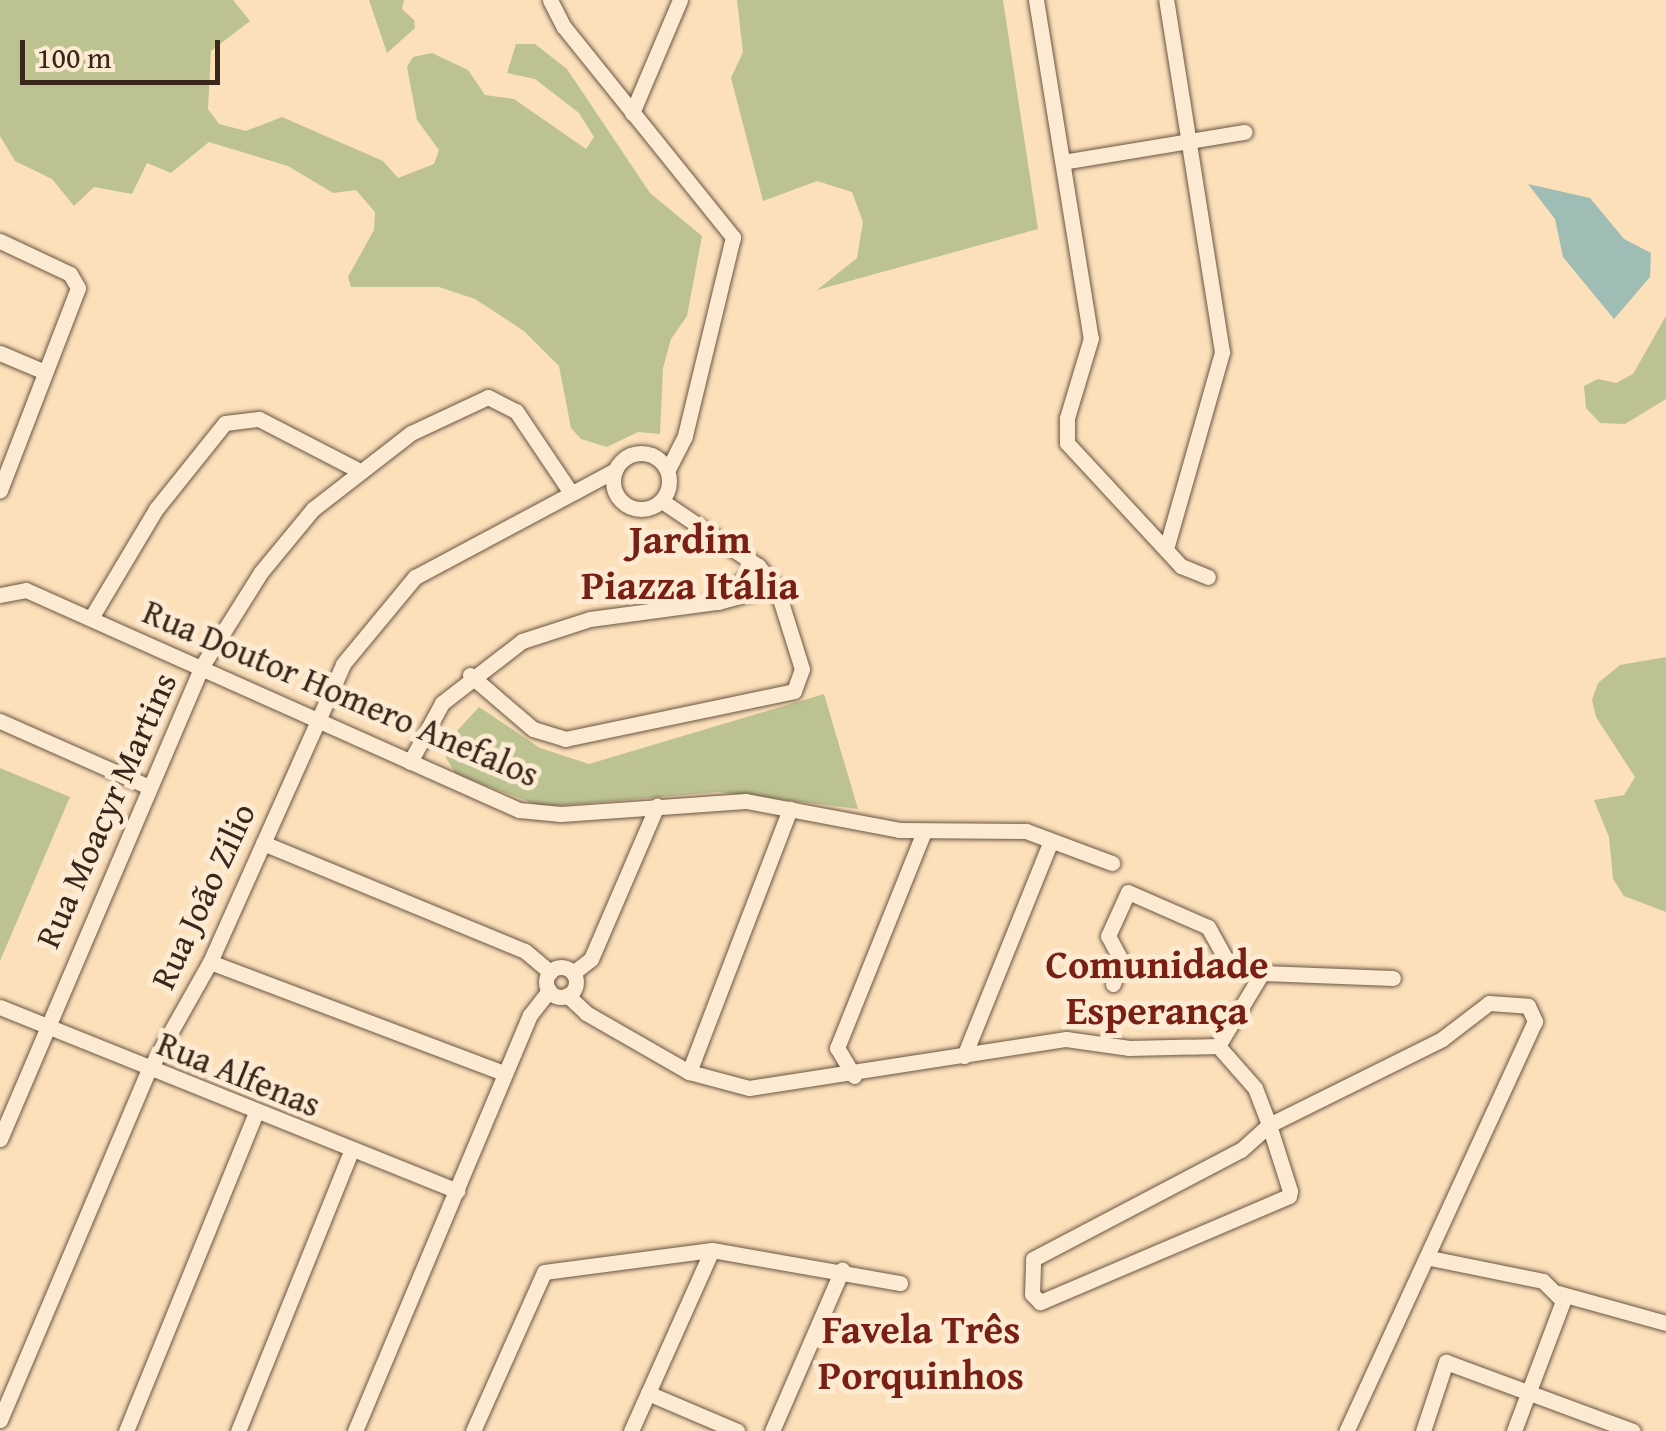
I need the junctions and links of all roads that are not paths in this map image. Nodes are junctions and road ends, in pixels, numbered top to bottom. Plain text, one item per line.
1 (680, 0) edge
2 (1036, 0) edge
3 (1166, 0) edge
4 (551, 4) edge
5 (632, 112) junction
6 (1245, 132) dead end
7 (1188, 140) junction
8 (1063, 162) junction
9 (0, 242) edge
10 (0, 353) edge
11 (45, 372) junction
12 (663, 464) junction
13 (4, 468) edge
14 (356, 470) junction
15 (615, 470) junction
16 (0, 490) edge
17 (571, 494) junction
18 (616, 494) junction
19 (662, 500) junction
20 (1166, 549) junction
21 (758, 566) junction
22 (1208, 577) dead end
23 (776, 586) junction
24 (0, 594) edge
25 (718, 602) junction
26 (91, 618) junction
27 (202, 666) junction
28 (470, 676) junction
29 (314, 719) junction
30 (0, 721) edge
31 (410, 762) junction
32 (146, 786) junction
33 (657, 806) junction
34 (790, 808) junction
35 (924, 832) junction
36 (1051, 841) junction
37 (263, 843) junction
38 (1112, 864) dead end
39 (210, 962) junction
40 (550, 972) junction
41 (1262, 972) junction
42 (573, 973) junction
43 (1393, 978) dead end
44 (1114, 984) dead end
45 (549, 991) junction
46 (568, 995) junction
47 (0, 1007) edge
48 (46, 1024) junction
49 (1218, 1046) junction
50 (964, 1056) junction
51 (148, 1072) junction
52 (690, 1072) junction
53 (504, 1073) junction
54 (854, 1076) junction
55 (256, 1112) junction
56 (1269, 1125) junction
57 (0, 1139) edge
58 (351, 1152) junction
59 (457, 1191) junction
60 (712, 1250) junction
61 (1430, 1258) junction
62 (842, 1270) junction
63 (900, 1283) dead end
64 (1558, 1293) junction
65 (1666, 1323) edge
66 (8, 1376) edge
67 (1530, 1392) junction
68 (648, 1393) junction
69 (0, 1420) edge
70 (126, 1431) edge
71 (238, 1431) edge
72 (355, 1431) edge
73 (473, 1431) edge
74 (632, 1431) edge
75 (738, 1431) edge
76 (772, 1431) edge
77 (1346, 1431) edge
78 (1423, 1431) edge
79 (1514, 1431) edge
80 (1633, 1431) edge

1 - 5 street
2 - 8 street
3 - 7 street
4 - 5 street
5 - 12 street
6 - 7 street
7 - 8 street
7 - 20 street
8 - 20 street
9 - 11 street
10 - 11 street
11 - 13 street
12 - 15 street
12 - 19 street
13 - 16 street
14 - 17 street, Rua Moacyr Martins
14 - 26 street
14 - 27 street, Rua Moacyr Martins
15 - 17 street, Rua João Zilio
15 - 18 street
17 - 18 street, Rua João Zilio
17 - 29 street, Rua João Zilio
18 - 19 street
19 - 21 street
20 - 22 street
21 - 23 street
21 - 25 street
23 - 25 street
23 - 28 street
24 - 26 street, Rua Doutor Homero Anefalos
25 - 28 street
26 - 27 street, Rua Doutor Homero Anefalos
27 - 29 street, Rua Doutor Homero Anefalos
27 - 32 street, Rua Moacyr Martins
28 - 31 street
29 - 31 street, Rua Doutor Homero Anefalos
29 - 37 street, Rua João Zilio
30 - 32 street
31 - 33 street, Rua Doutor Homero Anefalos
32 - 48 street, Rua Moacyr Martins
33 - 34 street, Rua Doutor Homero Anefalos
33 - 42 street
34 - 35 street, Rua Doutor Homero Anefalos
34 - 52 street
35 - 36 street, Rua Doutor Homero Anefalos
35 - 54 street
36 - 38 street, Rua Doutor Homero Anefalos
36 - 50 street
37 - 39 street, Rua João Zilio
37 - 40 street
39 - 51 street, Rua João Zilio
39 - 53 street
40 - 42 street
40 - 45 street
41 - 43 street
41 - 44 street
41 - 49 street
42 - 46 street
45 - 46 street
45 - 53 street
46 - 52 street
47 - 48 street, Rua Alfenas
48 - 51 street, Rua Alfenas
48 - 57 street, Rua Moacyr Martins
49 - 50 street
49 - 56 street
50 - 54 street
51 - 55 street, Rua Alfenas
51 - 66 street, Rua João Zilio
52 - 54 street
53 - 59 street
55 - 58 street, Rua Alfenas
55 - 70 street
56 - 56 street
56 - 61 street
58 - 59 street, Rua Alfenas
58 - 71 street
59 - 72 street
60 - 62 street
60 - 68 street
60 - 73 street
61 - 64 street
61 - 77 street
62 - 63 street
62 - 76 street
64 - 65 street
64 - 67 street
66 - 69 street, Rua João Zilio
67 - 78 street
67 - 79 street
67 - 80 street
68 - 74 street
68 - 75 street

